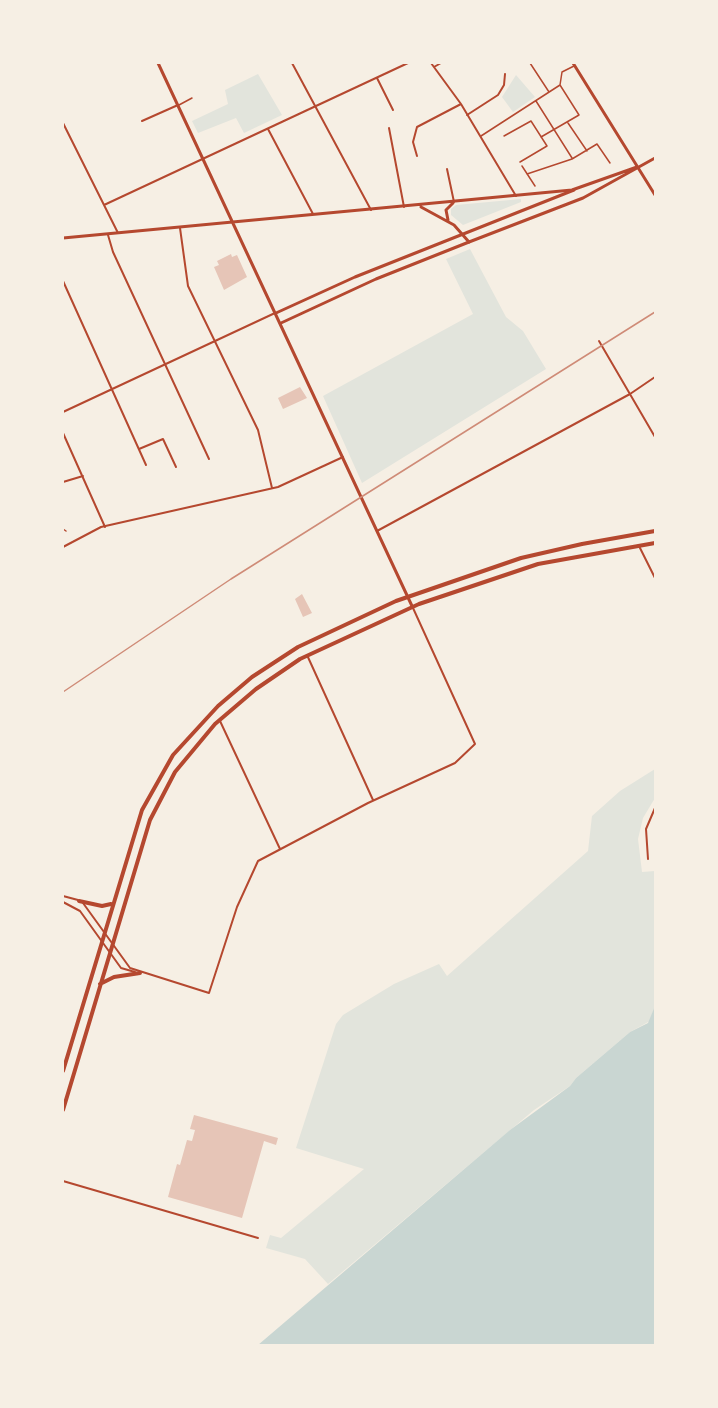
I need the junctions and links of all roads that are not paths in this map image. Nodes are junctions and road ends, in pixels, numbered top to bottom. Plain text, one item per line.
1 (158, 63) edge
2 (292, 63) edge
3 (408, 63) edge
4 (431, 63) edge
5 (441, 63) edge
6 (530, 63) edge
7 (573, 64) edge
8 (434, 67) junction
9 (505, 75) dead end
10 (377, 77) junction
11 (560, 85) junction
12 (549, 92) junction
13 (192, 98) dead end
14 (536, 101) junction
15 (460, 104) junction
16 (178, 105) junction
17 (315, 106) junction
18 (393, 110) dead end
19 (467, 115) junction
20 (142, 122) dead end
21 (568, 122) junction
22 (63, 123) edge
23 (389, 128) dead end
24 (268, 129) junction
25 (554, 129) junction
26 (504, 136) dead end
27 (480, 137) junction
28 (541, 137) junction
29 (586, 151) junction
30 (417, 156) dead end
31 (655, 158) edge
32 (203, 159) junction
33 (572, 159) junction
34 (520, 162) dead end
35 (610, 163) dead end
36 (522, 166) dead end
37 (637, 167) junction
38 (447, 169) dead end
39 (527, 174) junction
40 (535, 186) dead end
41 (578, 189) junction
42 (655, 195) edge
43 (516, 196) junction
44 (454, 202) junction
45 (104, 205) junction
46 (415, 206) junction
47 (404, 207) junction
48 (371, 210) junction
49 (314, 215) junction
50 (233, 222) junction
51 (449, 222) junction
52 (180, 228) junction
53 (118, 232) junction
54 (463, 233) junction
55 (108, 234) junction
56 (63, 238) edge
57 (469, 242) junction
58 (63, 281) edge
59 (276, 313) junction
60 (280, 323) junction
61 (599, 341) dead end
62 (214, 342) junction
63 (166, 366) junction
64 (655, 377) edge
65 (111, 390) junction
66 (630, 394) junction
67 (63, 412) edge
68 (63, 433) edge
69 (655, 437) edge
70 (139, 449) junction
71 (343, 457) junction
72 (209, 459) dead end
73 (146, 465) dead end
74 (176, 467) dead end
75 (83, 476) junction
76 (63, 482) edge
77 (272, 489) junction
78 (105, 526) junction
79 (377, 531) junction
80 (655, 531) edge
81 (655, 543) edge
82 (638, 545) junction
83 (63, 547) edge
84 (655, 578) edge
85 (408, 596) junction
86 (412, 606) junction
87 (307, 655) junction
88 (219, 720) junction
89 (373, 800) junction
90 (655, 808) edge
91 (280, 849) junction
92 (648, 859) dead end
93 (63, 896) edge
94 (79, 901) junction
95 (63, 902) edge
96 (112, 904) junction
97 (104, 929) junction
98 (101, 941) junction
99 (112, 943) junction
100 (109, 952) junction
101 (140, 973) junction
102 (100, 985) junction
103 (63, 1071) edge
104 (63, 1110) edge
105 (63, 1181) edge
106 (258, 1238) dead end

1 - 16 main road
2 - 17 street
3 - 10 street
4 - 8 street
5 - 8 street
6 - 12 lane
7 - 11 lane
7 - 37 main road
8 - 15 street
9 - 19 street
10 - 17 street
10 - 18 street
11 - 12 lane
11 - 21 lane
12 - 14 lane
13 - 16 lane
14 - 25 lane
14 - 27 lane
15 - 19 street
15 - 30 street
16 - 20 street
16 - 32 main road
17 - 24 street
17 - 48 street
19 - 27 street
21 - 25 lane
21 - 29 lane
22 - 45 street
23 - 47 street
24 - 32 street
24 - 49 street
25 - 28 lane
25 - 33 lane
26 - 28 lane
27 - 43 street
28 - 34 lane
29 - 33 lane
29 - 35 lane
31 - 37 main road
32 - 45 street
32 - 50 main road
33 - 39 lane
36 - 39 lane
37 - 41 main road
37 - 42 main road
37 - 57 main road
38 - 44 street
39 - 40 lane
41 - 43 main road
41 - 54 main road
43 - 44 main road
44 - 46 main road
44 - 51 main road
45 - 53 street
46 - 47 main road
46 - 51 main road
47 - 48 main road
48 - 49 main road
49 - 50 main road
50 - 52 main road
50 - 59 main road
51 - 54 main road
52 - 53 main road
52 - 62 street
53 - 55 main road
54 - 57 main road
54 - 59 main road
55 - 56 main road
55 - 63 street
57 - 60 main road
58 - 65 street
59 - 60 main road
59 - 62 street
60 - 71 main road
61 - 66 street
62 - 63 street
62 - 77 street
63 - 65 street
63 - 72 street
64 - 66 street
65 - 67 street
65 - 70 street
66 - 69 street
66 - 79 street
68 - 75 street
70 - 73 street
70 - 74 street
71 - 77 street
71 - 79 main road
75 - 76 street
75 - 78 street
77 - 78 street
78 - 83 street
79 - 85 main road
80 - 85 highway
81 - 82 highway
82 - 84 street
82 - 86 highway
85 - 86 main road
85 - 96 highway
86 - 87 highway
86 - 89 street
87 - 88 highway
87 - 89 street
88 - 91 street
88 - 99 highway
89 - 91 street
90 - 92 street
91 - 101 street
93 - 94 street
94 - 96 highway
94 - 97 street
95 - 98 street
96 - 97 highway
97 - 98 highway
97 - 99 street
98 - 100 street
98 - 103 highway
99 - 100 highway
99 - 101 street
100 - 101 street
100 - 102 highway
101 - 102 highway
102 - 104 highway
105 - 106 street

